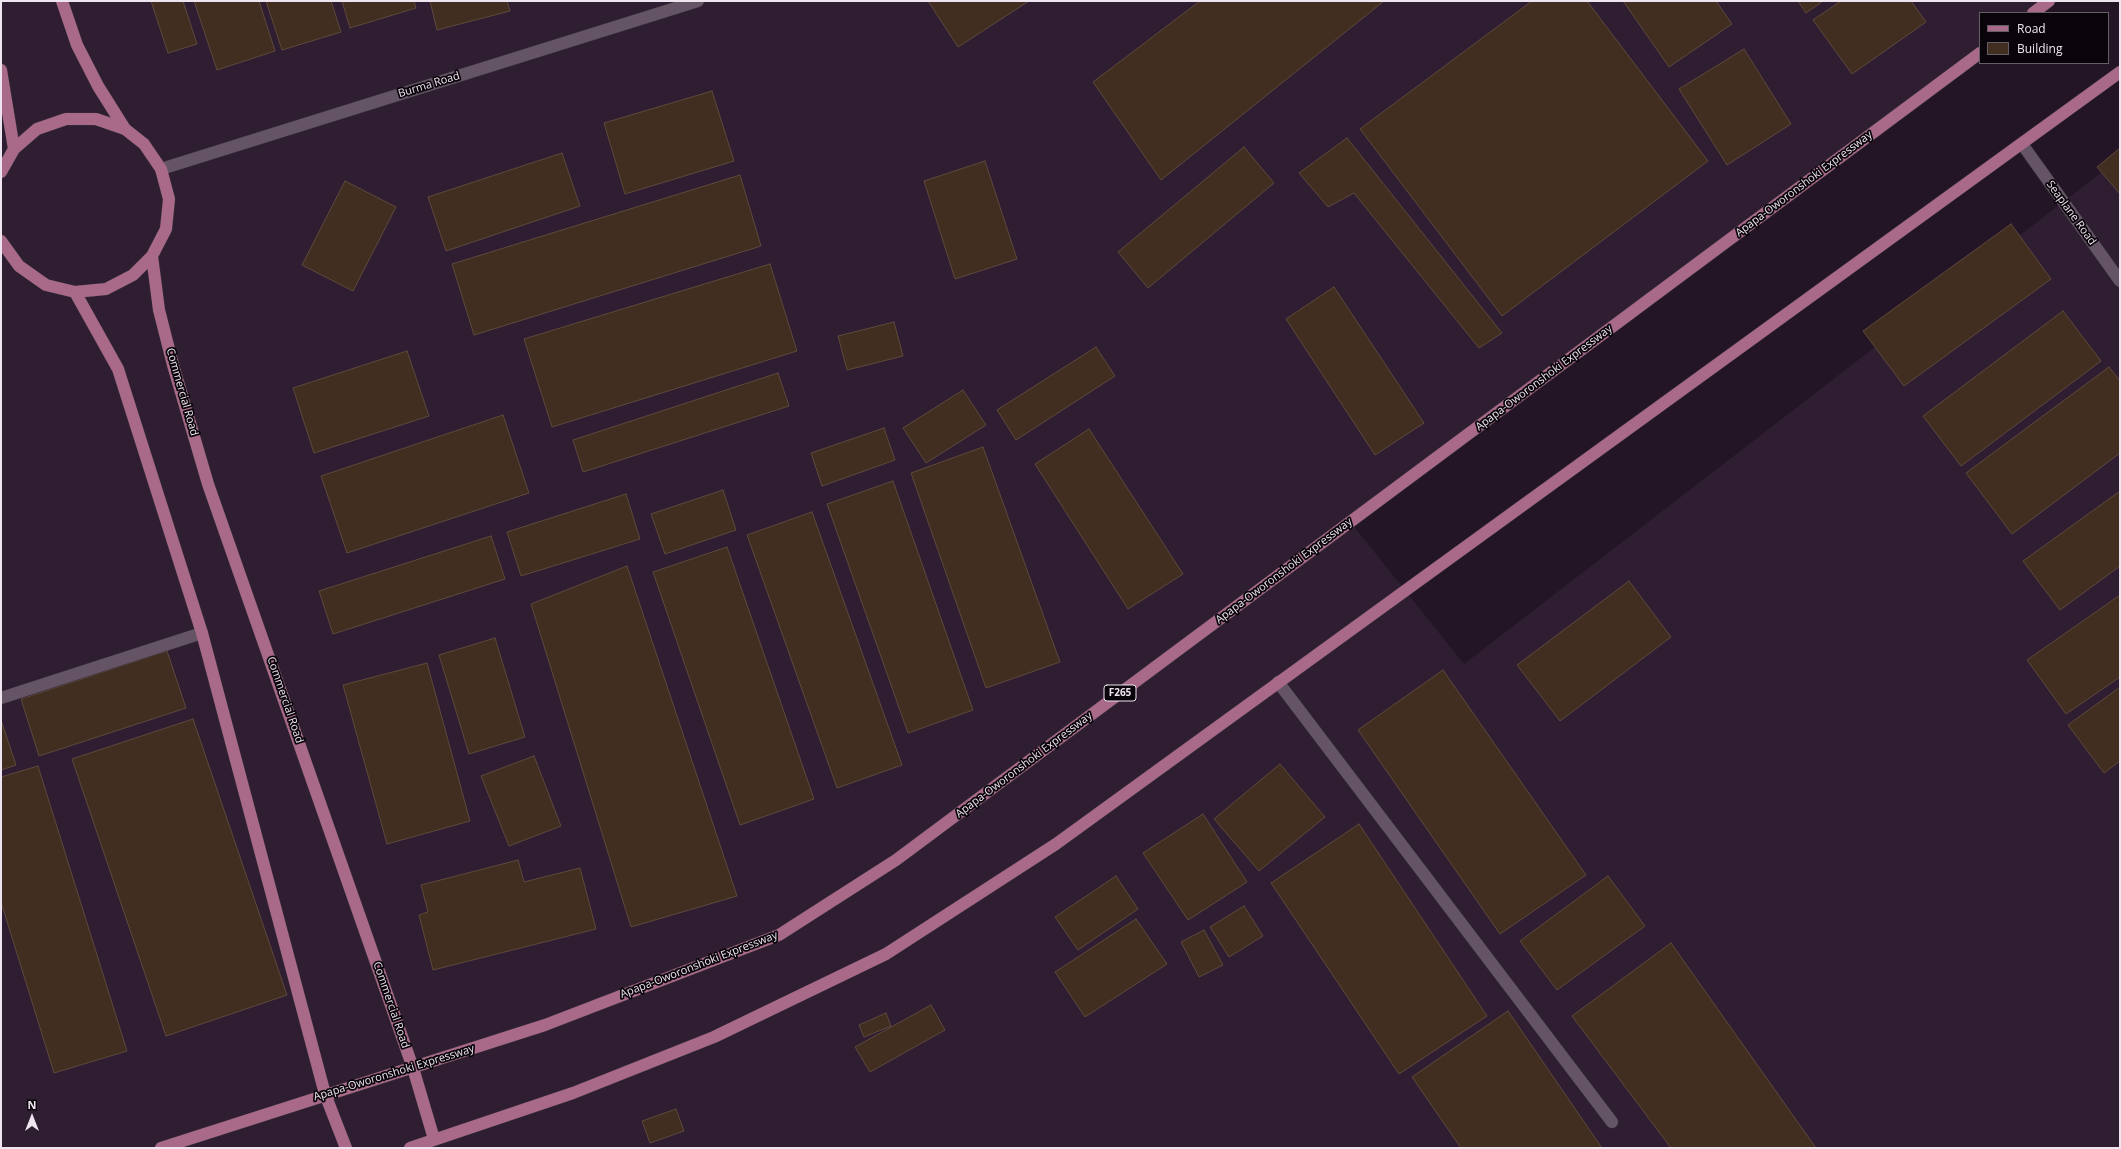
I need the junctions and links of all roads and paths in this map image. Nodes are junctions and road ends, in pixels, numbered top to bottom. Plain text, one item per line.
1 (62, 1) edge
2 (698, 1) edge
3 (2049, 1) edge
4 (2034, 12) edge
5 (1979, 54) edge
6 (1, 70) edge
7 (2120, 72) edge
8 (125, 129) junction
9 (2022, 144) junction
10 (14, 149) junction
11 (161, 169) junction
12 (1, 172) edge
13 (1, 241) edge
14 (152, 256) junction
15 (2120, 281) edge
16 (75, 292) junction
17 (202, 633) junction
18 (1278, 682) junction
19 (1, 698) edge
20 (413, 1068) junction
21 (325, 1094) junction
22 (1612, 1122) dead end
23 (435, 1144) edge
24 (161, 1148) edge
25 (346, 1148) edge
26 (410, 1148) edge

1 - 8 main road
2 - 11 street, Burma Road
3 - 4 main road
5 - 20 main road, Apapa-Oworonshoki Expressway / F265
6 - 10 main road
7 - 9 main road
8 - 10 main road
8 - 11 main road
9 - 15 street, Seaplane Road
9 - 18 main road
10 - 12 main road
11 - 14 main road
13 - 16 main road
14 - 16 main road
14 - 20 main road, Commercial Road
16 - 17 main road
17 - 19 street
17 - 21 main road
18 - 22 street
18 - 23 main road
20 - 21 main road, Apapa-Oworonshoki Expressway / F265
20 - 23 main road, Commercial Road
21 - 24 main road, Apapa-Oworonshoki Expressway / F265
21 - 25 main road
23 - 26 main road

